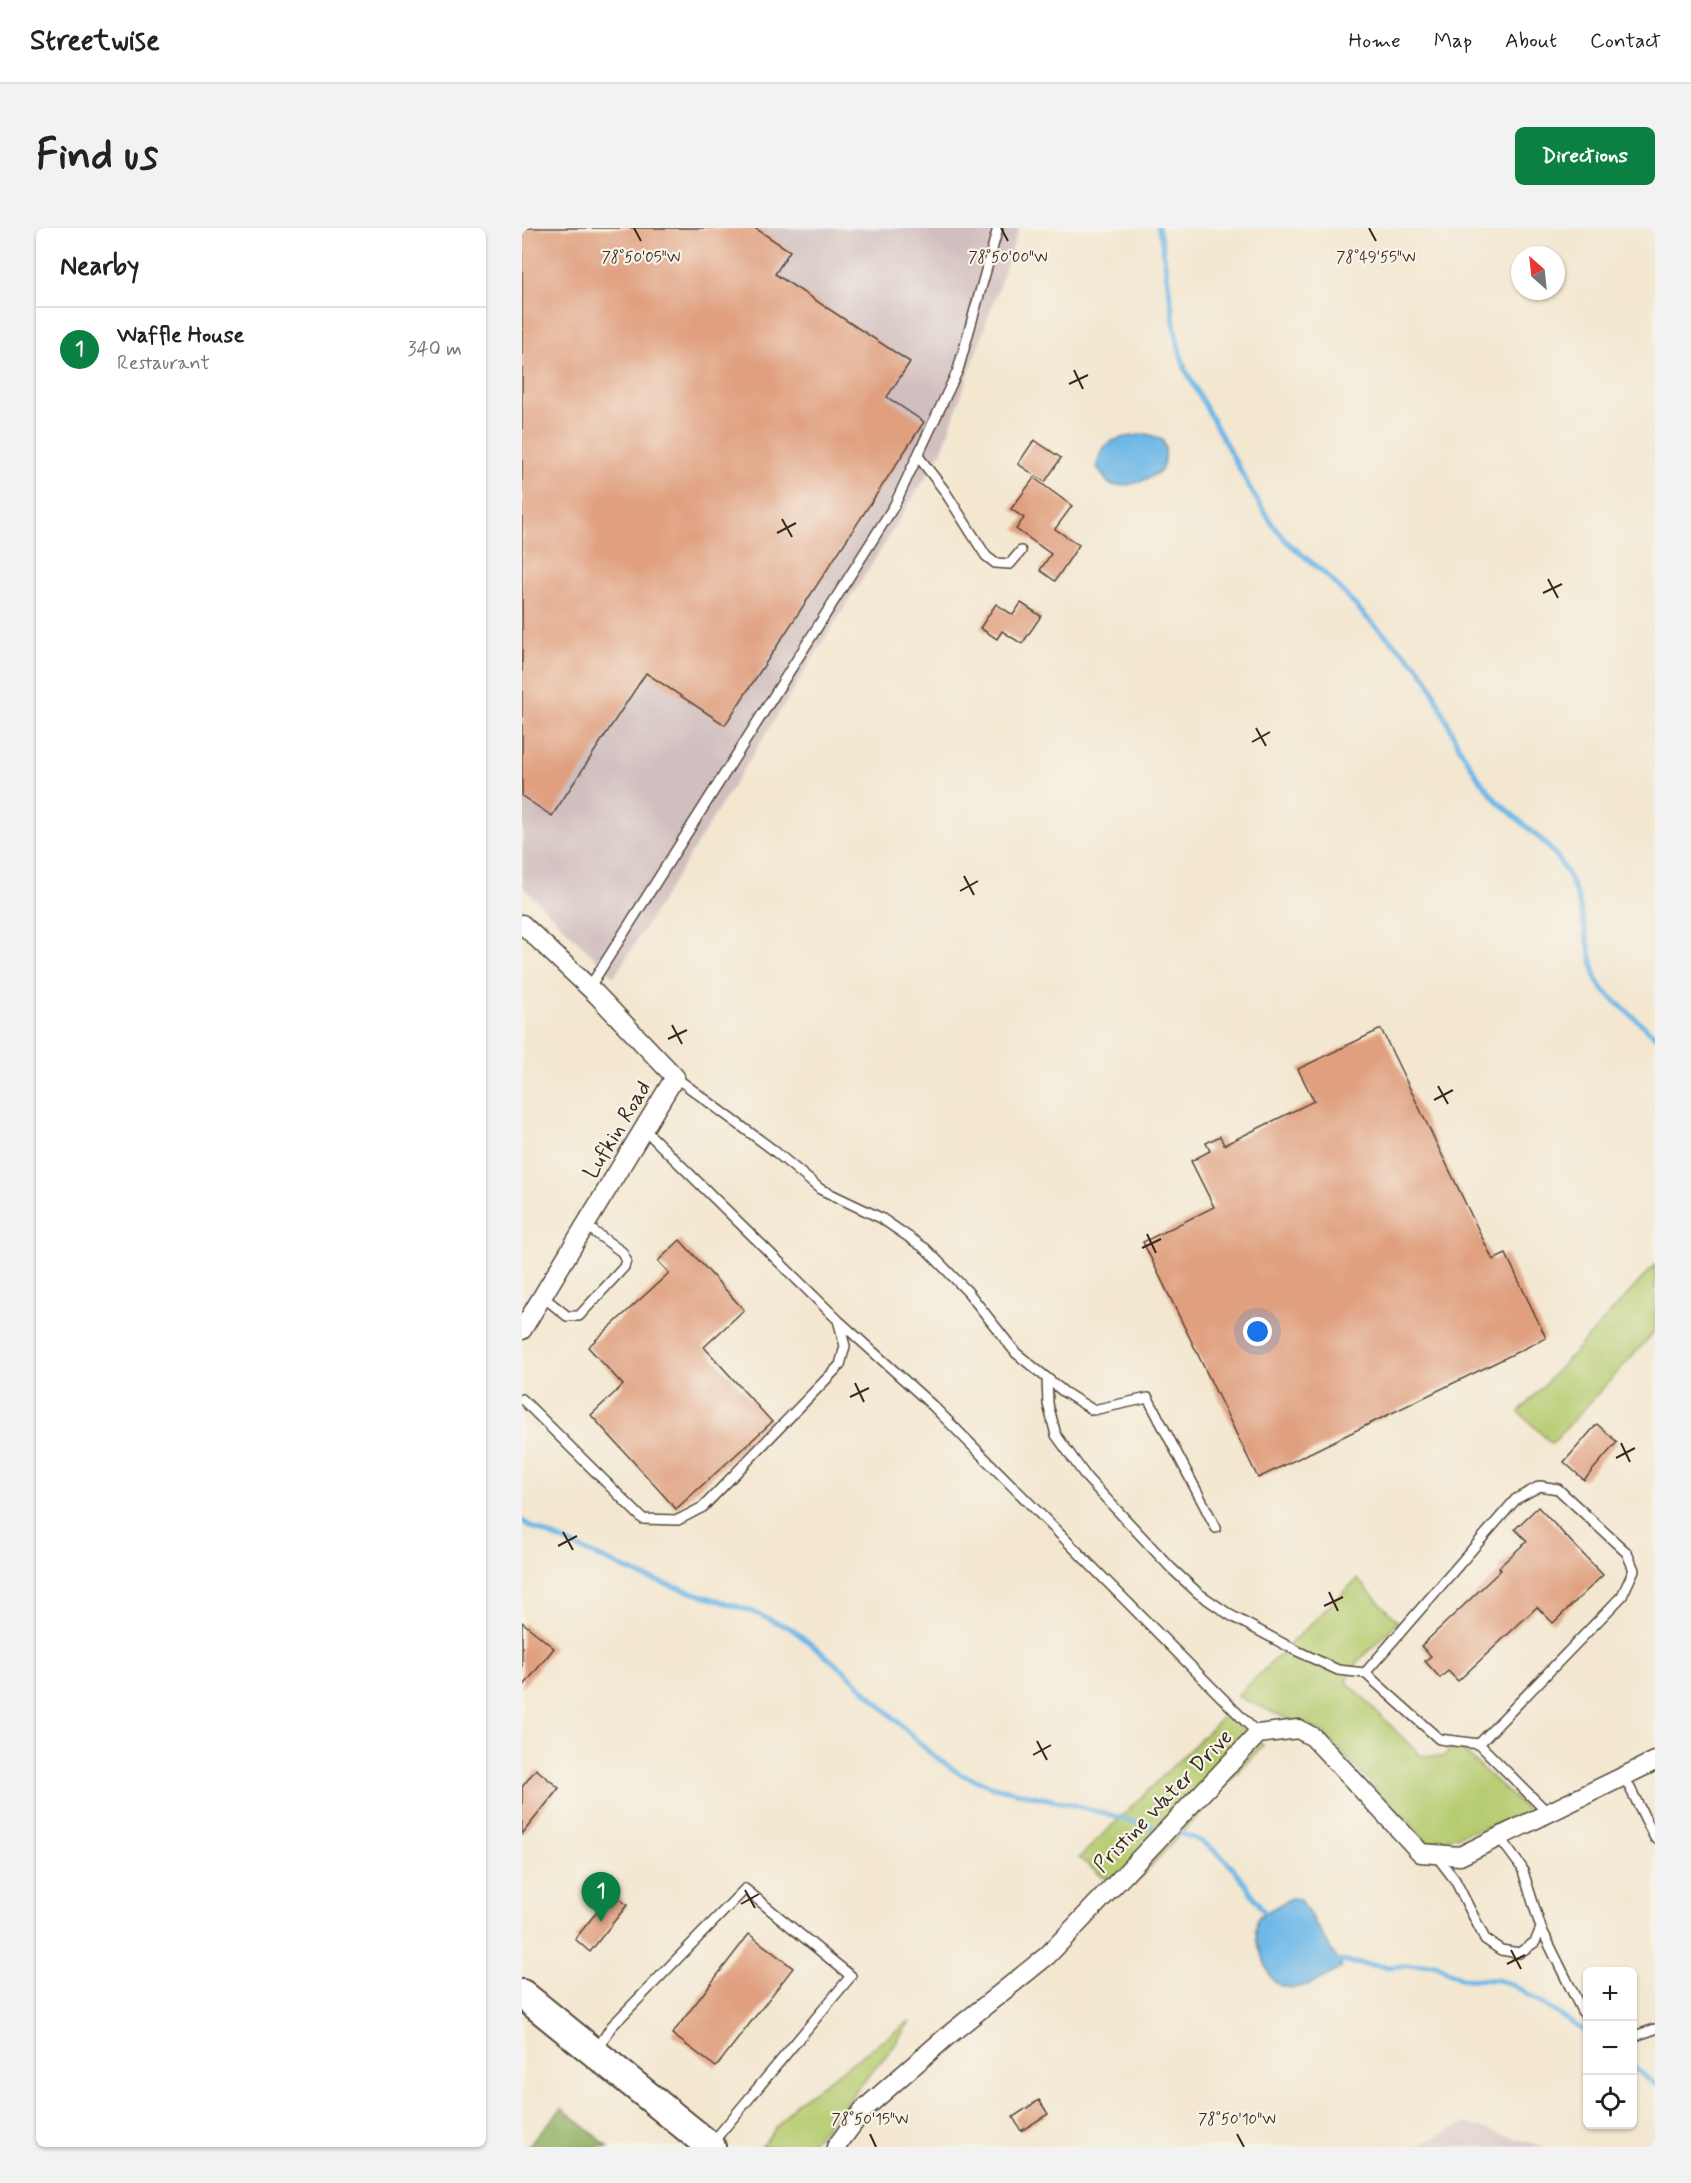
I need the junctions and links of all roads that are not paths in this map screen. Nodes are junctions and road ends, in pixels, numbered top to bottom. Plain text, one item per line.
1 (999, 228) edge
2 (918, 456) junction
3 (1021, 551) dead end
4 (522, 924) edge
5 (589, 988) junction
6 (675, 1077) junction
7 (644, 1128) junction
8 (585, 1225) junction
9 (542, 1296) junction
10 (838, 1320) junction
11 (522, 1330) edge
12 (1047, 1378) junction
13 (522, 1399) edge
14 (1216, 1528) dead end
15 (1365, 1673) junction
16 (1258, 1734) junction
17 (1479, 1744) junction
18 (1655, 1761) edge
19 (1624, 1776) junction
20 (1548, 1813) junction
21 (1499, 1837) junction
22 (1655, 1838) edge
23 (1436, 1854) junction
24 (1541, 1928) junction
25 (522, 1994) edge
26 (1583, 2012) edge
27 (1655, 2029) edge
28 (1637, 2035) edge
29 (595, 2053) junction
30 (710, 2146) edge
31 (836, 2147) edge

1 - 2 lane
2 - 3 lane
2 - 5 lane
4 - 5 street, Lufkin Road
5 - 6 street, Lufkin Road
6 - 7 street, Lufkin Road
6 - 12 lane
7 - 8 street, Lufkin Road
7 - 10 lane
8 - 9 street, Lufkin Road
8 - 9 lane
9 - 11 street, Lufkin Road
10 - 13 lane
10 - 16 lane
12 - 14 lane
12 - 15 lane
15 - 17 lane
15 - 17 lane
16 - 23 street, Pristine Water Drive
16 - 31 street, Pristine Water Drive
17 - 20 lane
18 - 19 street, Pristine Water Drive
19 - 20 street, Pristine Water Drive
19 - 22 lane
20 - 21 street, Pristine Water Drive
21 - 23 street, Pristine Water Drive
21 - 24 lane
23 - 24 lane
24 - 26 lane
25 - 29 highway
27 - 28 lane
29 - 30 highway
29 - 30 lane

